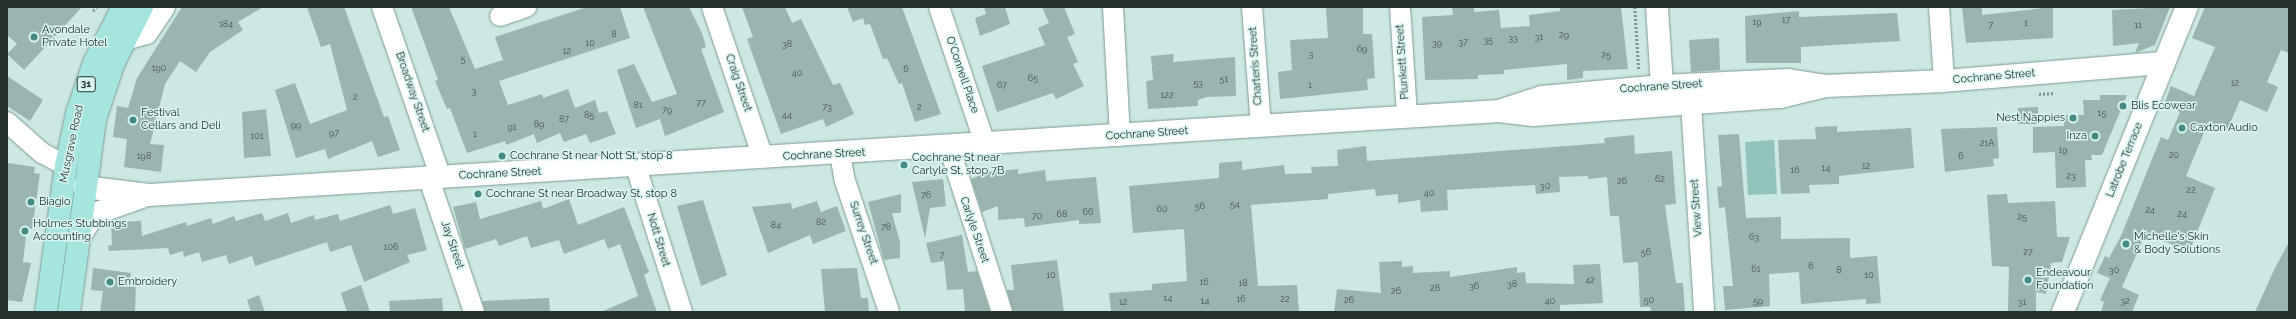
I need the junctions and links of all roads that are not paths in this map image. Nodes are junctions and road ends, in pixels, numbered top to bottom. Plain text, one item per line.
1 (123, 7) edge
2 (142, 7) edge
3 (165, 7) edge
4 (382, 7) edge
5 (526, 7) edge
6 (712, 7) edge
7 (938, 7) edge
8 (1113, 7) edge
9 (1252, 7) edge
10 (1400, 7) edge
11 (1657, 7) edge
12 (1939, 7) edge
13 (2187, 7) edge
14 (500, 16) dead end
15 (124, 40) junction
16 (2163, 63) junction
17 (1944, 81) junction
18 (1662, 86) junction
19 (1826, 86) junction
20 (1691, 103) junction
21 (1499, 111) junction
22 (1407, 116) junction
23 (7, 122) edge
24 (1260, 126) junction
25 (1120, 136) junction
26 (985, 144) junction
27 (949, 146) junction
28 (840, 154) junction
29 (763, 158) junction
30 (636, 167) junction
31 (78, 176) junction
32 (435, 178) junction
33 (149, 195) junction
34 (78, 241) junction
35 (46, 312) edge
36 (69, 312) edge
37 (474, 312) edge
38 (682, 312) edge
39 (889, 312) edge
40 (1002, 312) edge
41 (1704, 312) edge
42 (2063, 312) edge

1 - 31 main road, Musgrave Road / 31
2 - 15 main road, Musgrave Road / 31
3 - 15 street
4 - 32 street, Broadway Street
5 - 14 street
6 - 29 street, Craig Street
7 - 26 street, O'Connell Place
8 - 25 street
9 - 24 street, Charteris Street
10 - 22 street, Plunkett Street
11 - 18 street
12 - 17 street
13 - 16 street, Latrobe Terrace
15 - 31 main road, Musgrave Road / 31
16 - 17 street, Cochrane Street
16 - 42 street, Latrobe Terrace
17 - 19 street, Cochrane Street
18 - 19 street, Cochrane Street
18 - 21 street, Cochrane Street
19 - 20 street, Cochrane Street
20 - 21 street, Cochrane Street
20 - 41 street, View Street
21 - 22 street, Cochrane Street
22 - 24 street, Cochrane Street
23 - 31 street
24 - 25 street, Cochrane Street
25 - 26 street, Cochrane Street
26 - 27 street, Cochrane Street
27 - 28 street, Cochrane Street
27 - 40 street, Carlyle Street
28 - 29 street, Cochrane Street
28 - 39 street, Surrey Street
29 - 30 street, Cochrane Street
30 - 32 street, Cochrane Street
30 - 38 street, Nott Street
31 - 33 street, Cochrane Street
31 - 34 main road, Musgrave Road / 31
31 - 35 main road, Musgrave Road / 31
32 - 33 street, Cochrane Street
32 - 37 street, Jay Street
33 - 34 street, Cochrane Street
34 - 36 main road, Musgrave Road / 31

